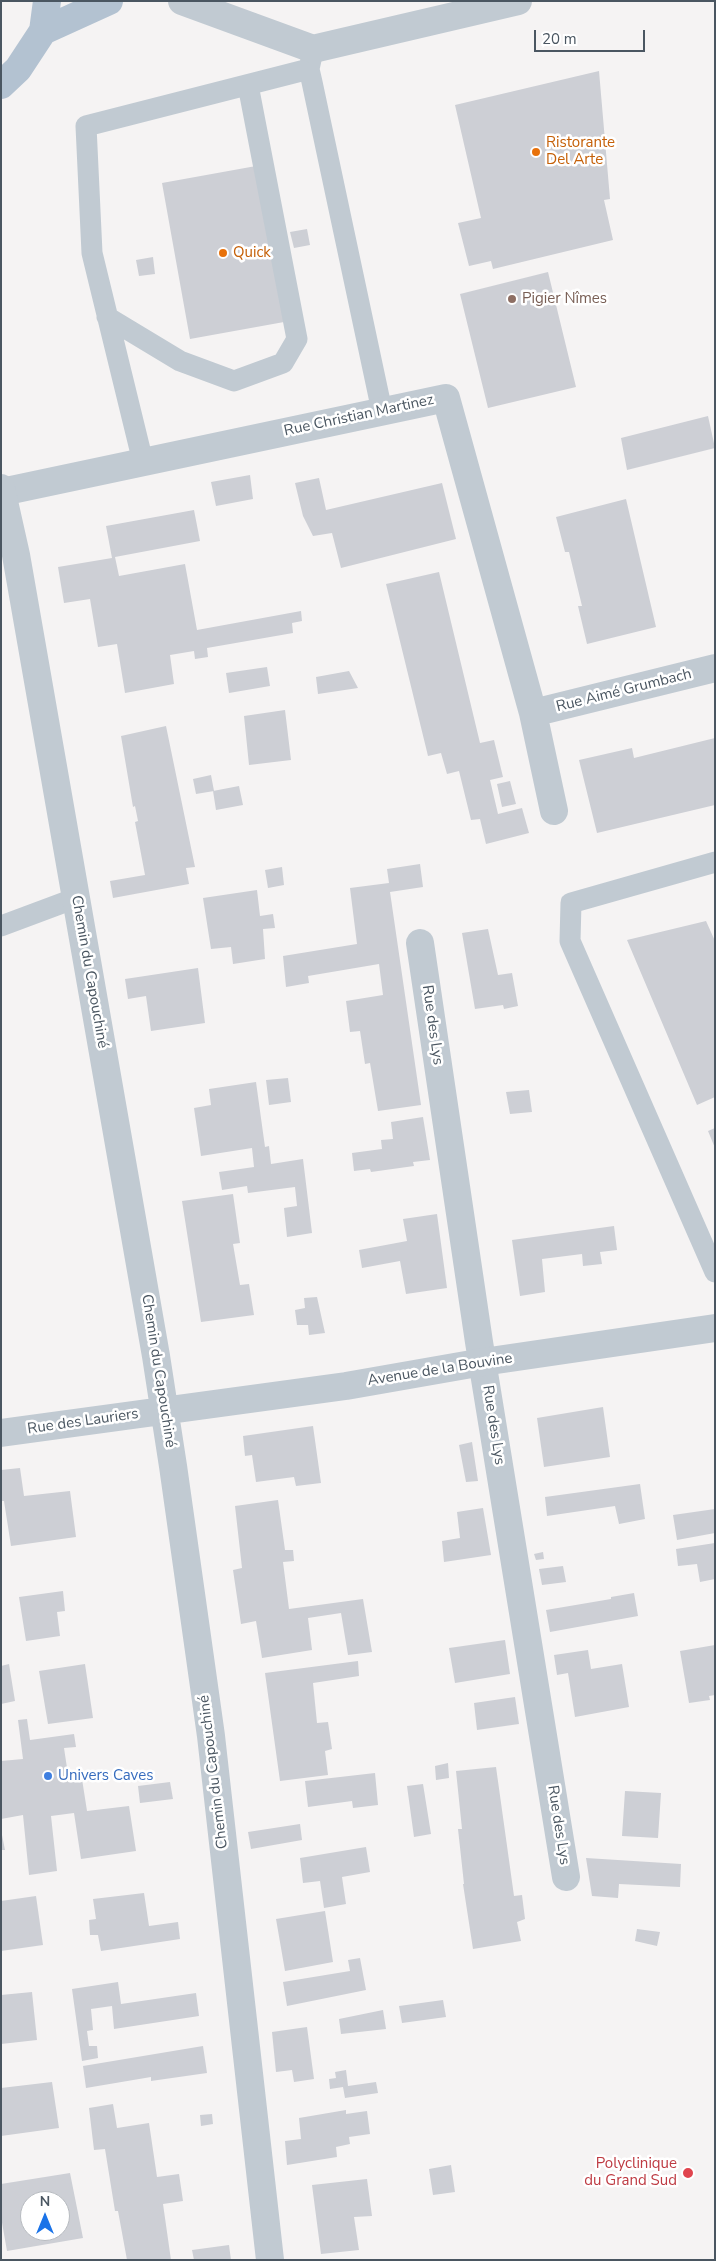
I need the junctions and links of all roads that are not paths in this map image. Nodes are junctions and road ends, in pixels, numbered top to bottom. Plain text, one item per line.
1 (47, 1) edge
2 (109, 1) edge
3 (182, 1) edge
4 (518, 1) edge
5 (43, 30) junction
6 (311, 59) junction
7 (1, 85) edge
8 (248, 85) junction
9 (107, 317) junction
10 (382, 411) junction
11 (143, 462) junction
12 (2, 490) edge
13 (715, 668) edge
14 (533, 713) junction
15 (554, 811) dead end
16 (715, 862) edge
17 (76, 898) junction
18 (1, 926) edge
19 (420, 943) dead end
20 (715, 1272) edge
21 (715, 1328) edge
22 (483, 1362) junction
23 (165, 1411) junction
24 (1, 1433) edge
25 (566, 1877) dead end
26 (270, 2260) edge

1 - 5 main road
2 - 5 main road
3 - 6 street
4 - 6 street
5 - 7 main road
6 - 8 lane
6 - 10 lane
8 - 9 lane
8 - 9 lane
9 - 11 lane
10 - 11 street, Rue Christian Martinez
10 - 14 street, Rue Christian Martinez
11 - 12 street, Rue Christian Martinez
12 - 17 street, Chemin du Capouchiné
13 - 14 street, Rue Aimé Grumbach
14 - 15 street, Rue Christian Martinez
16 - 20 lane
17 - 18 lane
17 - 23 street, Chemin du Capouchiné
19 - 22 street, Rue des Lys
21 - 22 street, Avenue de la Bouvine
22 - 23 street, Avenue de la Bouvine
22 - 25 street, Rue des Lys
23 - 24 street, Rue des Lauriers
23 - 26 street, Chemin du Capouchiné

